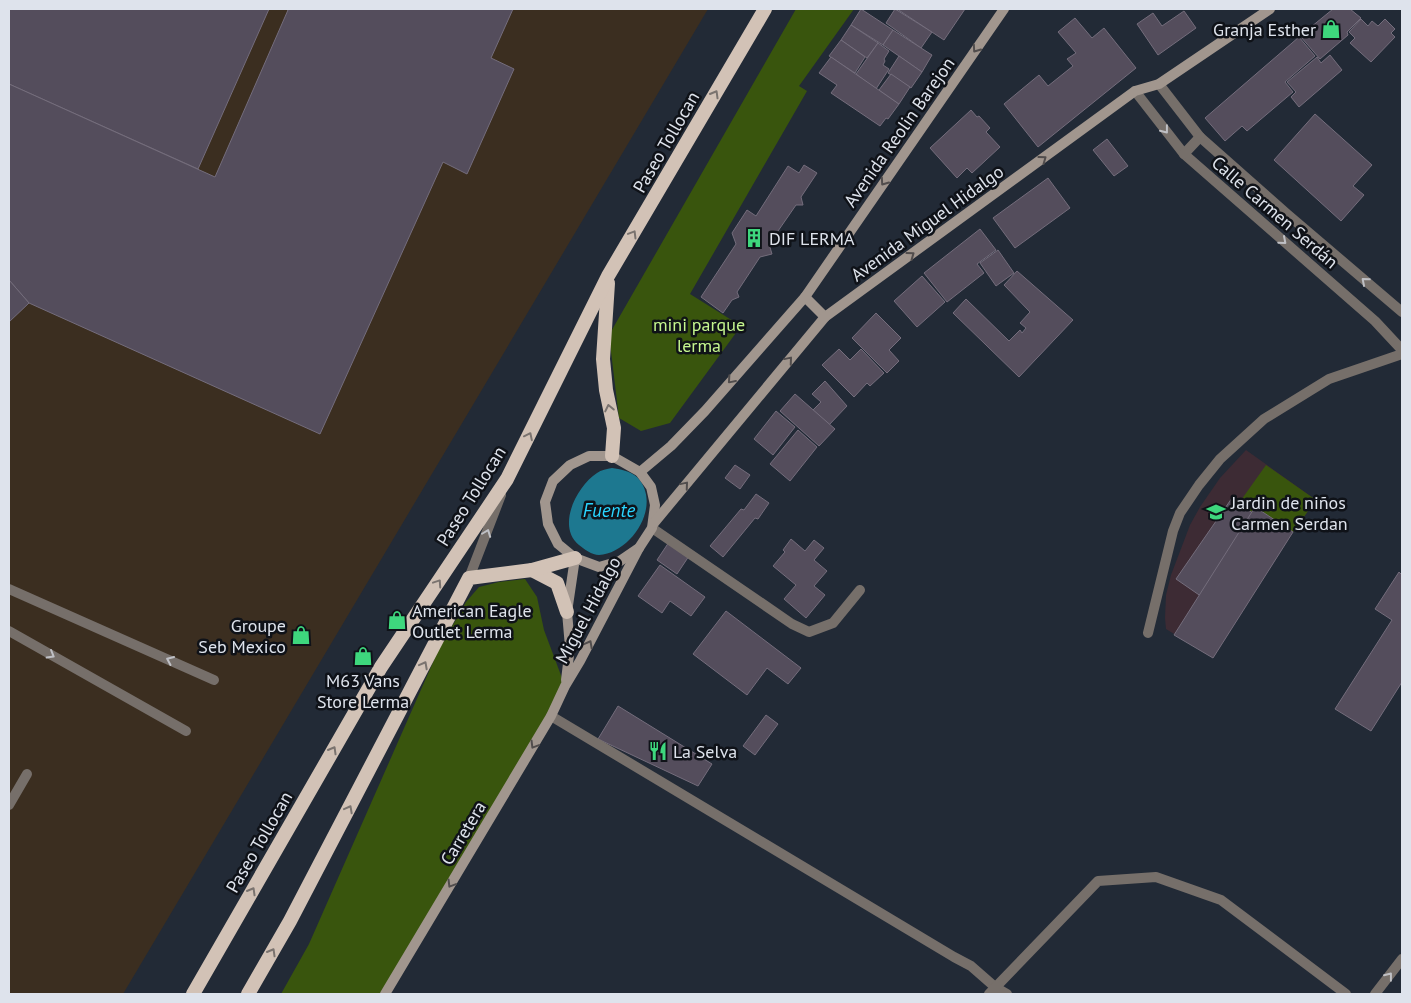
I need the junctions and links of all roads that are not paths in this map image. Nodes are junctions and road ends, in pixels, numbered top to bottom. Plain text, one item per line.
1 (765, 9) edge
2 (1004, 9) edge
3 (1270, 9) edge
4 (1159, 84) junction
5 (1135, 91) junction
6 (1200, 137) junction
7 (1184, 154) junction
8 (608, 276) junction
9 (805, 296) junction
10 (1402, 312) edge
11 (826, 318) junction
12 (1402, 350) edge
13 (1402, 354) edge
14 (612, 456) junction
15 (640, 472) junction
16 (507, 479) junction
17 (653, 525) junction
18 (639, 548) junction
19 (574, 558) junction
20 (532, 570) junction
21 (469, 578) junction
22 (9, 589) edge
23 (860, 590) dead end
24 (568, 612) junction
25 (9, 631) edge
26 (1148, 633) dead end
27 (214, 680) dead end
28 (565, 686) junction
29 (551, 716) junction
30 (186, 731) dead end
31 (27, 774) dead end
32 (9, 805) edge
33 (1402, 959) edge
34 (992, 991) edge
35 (193, 994) edge
36 (248, 994) edge
37 (385, 994) edge
38 (1007, 994) edge
39 (1346, 994) edge
40 (1375, 994) edge

8 -> 1 highway, Paseo Tollocan
2 -> 9 main road, Avenida Reolin Barejon
3 - 4 main road, Avenida Miguel Hidalgo
4 - 5 main road, Avenida Miguel Hidalgo
4 - 6 street, Calle Carmen Serdán
5 -> 7 street, Calle Carmen Serdán
11 -> 5 main road, Avenida Miguel Hidalgo
6 - 7 street
10 -> 6 street, Calle Carmen Serdán
7 -> 12 street, Calle Carmen Serdán
14 -> 8 highway
16 -> 8 highway, Paseo Tollocan
9 - 11 main road
9 -> 15 main road, Avenida Reolin Barejon
17 -> 11 main road, Avenida Miguel Hidalgo
13 - 26 street
14 - 15 main road
14 - 19 main road
15 - 17 main road
21 -> 16 street
35 -> 16 highway, Paseo Tollocan
17 - 18 main road
17 - 23 street
18 - 19 main road
28 -> 18 main road, Miguel Hidalgo
19 - 20 highway
19 - 24 main road
20 - 21 highway
20 - 24 highway
36 -> 21 highway
27 -> 22 street
24 - 28 main road
25 -> 30 street
28 - 29 main road, Carretera
29 - 34 street
29 -> 37 main road, Carretera
31 - 32 street
40 -> 33 street
34 - 38 street
34 - 39 street

